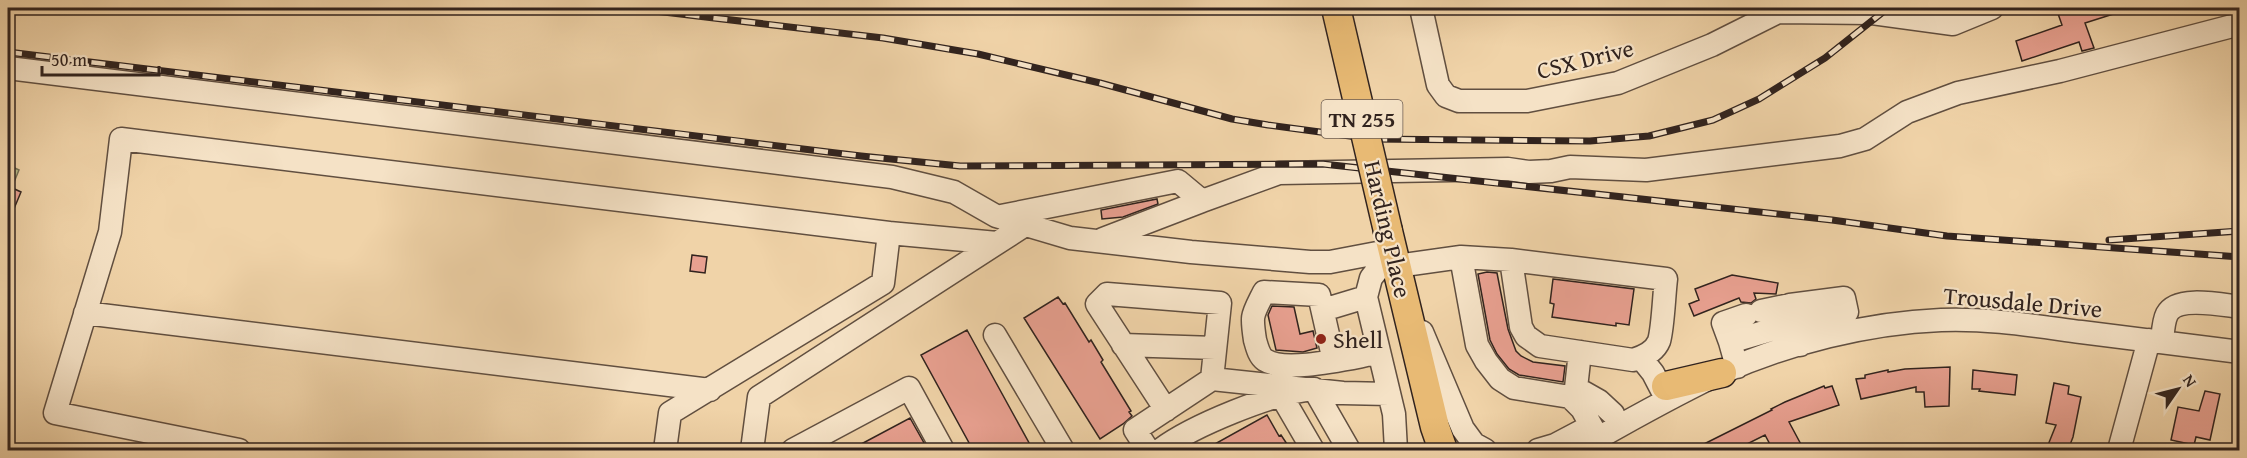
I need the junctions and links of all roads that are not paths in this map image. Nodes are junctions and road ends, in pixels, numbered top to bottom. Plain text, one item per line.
1 (1336, 8) edge
2 (1421, 8) edge
3 (1992, 8) edge
4 (1838, 10) edge
5 (2240, 24) edge
6 (8, 69) edge
7 (1202, 201) junction
8 (996, 216) junction
9 (1025, 225) junction
10 (889, 233) junction
11 (1099, 241) junction
12 (997, 243) junction
13 (1394, 256) junction
14 (1461, 257) junction
15 (1511, 260) junction
16 (1366, 297) junction
17 (2240, 307) edge
18 (1323, 310) junction
19 (86, 313) junction
20 (1792, 314) junction
21 (995, 335) dead end
22 (1729, 338) junction
23 (2155, 341) junction
24 (1123, 345) junction
25 (1800, 345) junction
26 (1215, 348) junction
27 (1580, 352) junction
28 (2240, 352) edge
29 (1379, 353) junction
30 (1641, 358) junction
31 (1328, 362) junction
32 (1729, 370) junction
33 (1212, 379) junction
34 (710, 390) junction
35 (1321, 390) junction
36 (1664, 391) junction
37 (1573, 392) junction
38 (1389, 394) junction
39 (1281, 395) junction
40 (1166, 410) junction
41 (1613, 414) junction
42 (1597, 438) edge
43 (239, 450) edge
44 (665, 450) edge
45 (752, 450) edge
46 (793, 450) edge
47 (943, 450) edge
48 (1063, 450) edge
49 (1149, 450) edge
50 (1160, 450) edge
51 (1313, 450) edge
52 (1350, 450) edge
53 (1396, 450) edge
54 (1443, 450) edge
55 (1485, 450) edge
56 (1538, 450) edge
57 (1576, 450) edge
58 (2119, 450) edge

1 - 13 main road, Harding Place / TN 255, bridge
2 - 4 street, CSX Drive
3 - 4 street, CSX Drive
5 - 7 street
6 - 8 street
7 - 8 street
7 - 11 street
8 - 9 street
9 - 11 street
9 - 12 street
10 - 12 street
10 - 19 street
10 - 34 street
11 - 13 street
12 - 45 street
13 - 14 street
13 - 16 street
13 - 54 main road, Harding Place
13 - 55 street
14 - 15 street
14 - 37 street
15 - 27 street
15 - 30 street
16 - 18 street
16 - 29 street
17 - 23 street
18 - 31 street
18 - 31 street
19 - 34 street
19 - 43 street
20 - 22 street
20 - 22 street
20 - 25 street
21 - 48 street
22 - 32 street
23 - 25 street, Trousdale Drive
23 - 28 street, Trousdale Drive
23 - 58 street
24 - 26 street
24 - 26 street
24 - 40 street
25 - 32 street, Trousdale Drive
26 - 33 street
27 - 30 street
27 - 37 street
29 - 31 street
29 - 38 street
30 - 36 street
31 - 35 street
32 - 36 main road
33 - 35 street
33 - 40 street
34 - 44 street
35 - 38 street
35 - 39 street
35 - 52 street
36 - 41 street
36 - 42 street
37 - 41 street
37 - 42 street
38 - 53 street
39 - 50 street
39 - 51 street
40 - 49 street
41 - 42 street
42 - 56 street
42 - 57 street
46 - 47 street

